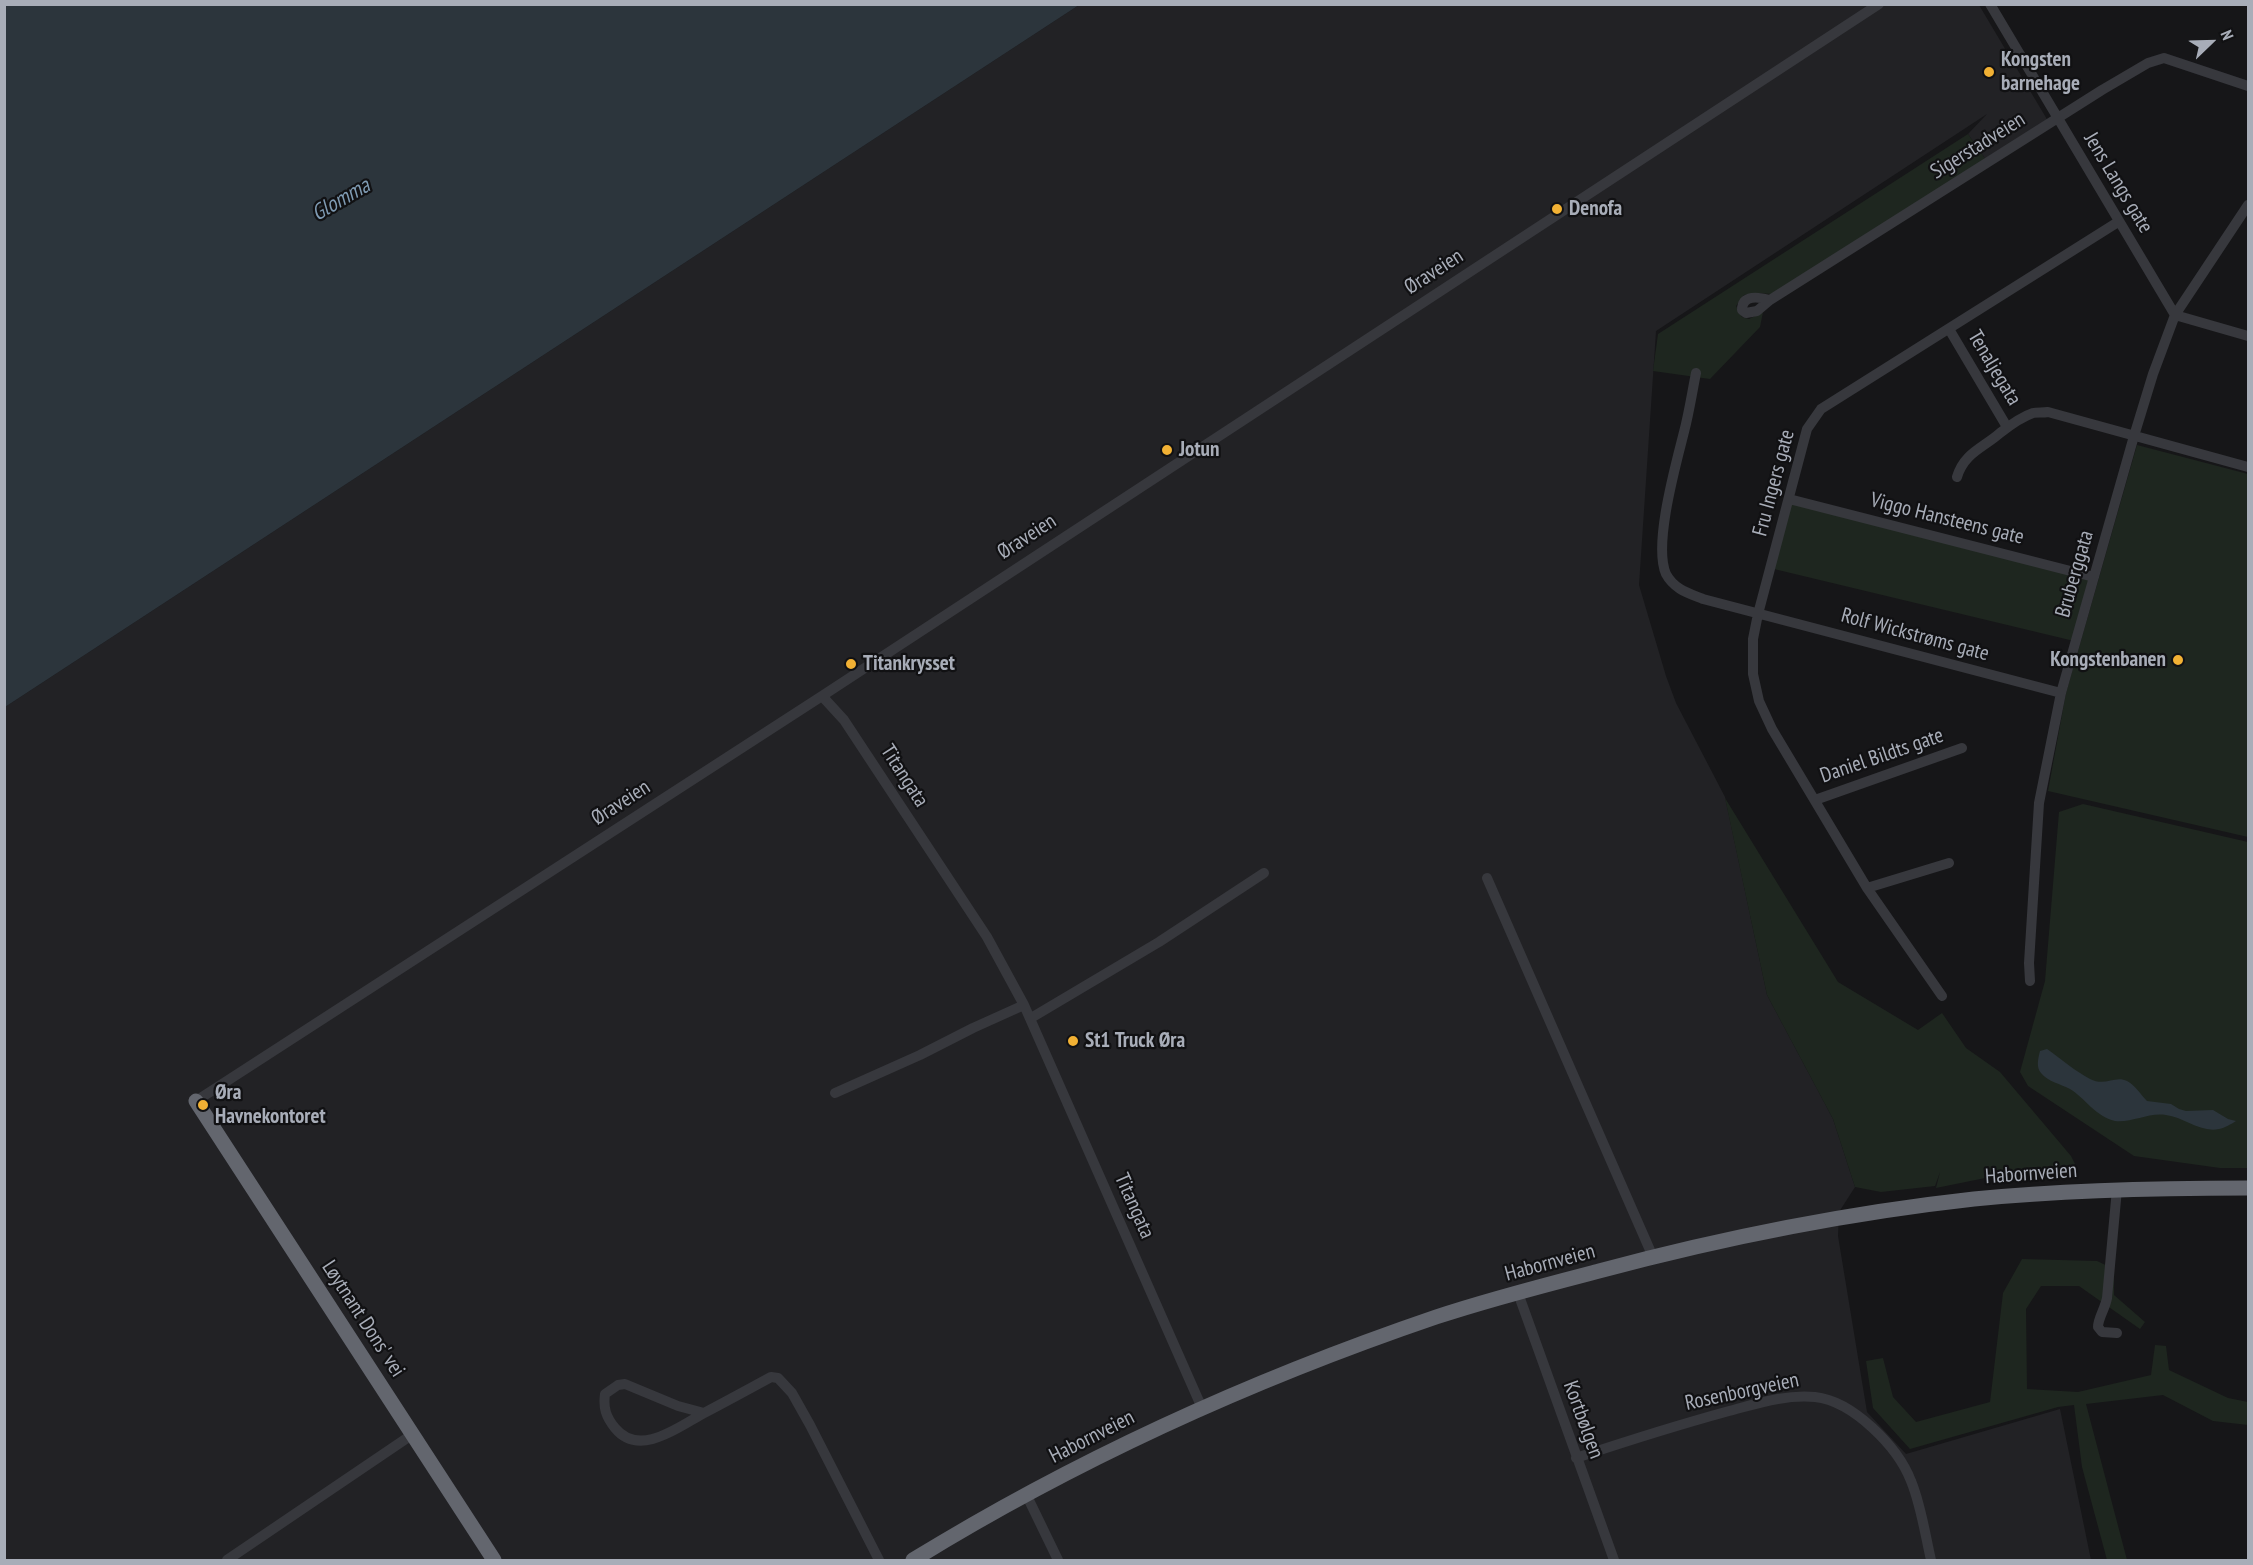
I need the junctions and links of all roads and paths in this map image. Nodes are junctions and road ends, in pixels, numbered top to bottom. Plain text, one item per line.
1 (1879, 4) edge
2 (1990, 4) edge
3 (2248, 86) edge
4 (2057, 119) junction
5 (2247, 209) edge
6 (2118, 222) junction
7 (1770, 300) dead end
8 (2175, 315) junction
9 (1949, 329) junction
10 (2248, 336) edge
11 (1696, 373) dead end
12 (2007, 427) junction
13 (2134, 436) junction
14 (2248, 467) edge
15 (1957, 477) dead end
16 (1789, 500) junction
17 (2094, 577) junction
18 (1758, 614) junction
19 (2061, 693) junction
20 (822, 696) junction
21 (1962, 748) dead end
22 (1815, 800) junction
23 (1949, 863) dead end
24 (1264, 873) dead end
25 (1486, 878) dead end
26 (1867, 888) junction
27 (2030, 981) dead end
28 (1942, 996) dead end
29 (1024, 1005) junction
30 (1031, 1018) junction
31 (835, 1093) dead end
32 (196, 1101) joint
33 (2248, 1188) edge
34 (2117, 1189) junction
35 (1653, 1257) junction
36 (1518, 1293) junction
37 (2118, 1334) dead end
38 (1202, 1408) junction
39 (704, 1413) junction
40 (413, 1434) junction
41 (1576, 1458) junction
42 (1026, 1494) junction
43 (227, 1560) edge
44 (494, 1560) edge
45 (879, 1560) edge
46 (913, 1560) edge
47 (1059, 1560) edge
48 (1614, 1560) edge
49 (1931, 1560) edge

1 - 20 street, Øraveien
2 - 4 street, Jens Langs gate
3 - 4 street, Sigerstadveien
4 - 6 street, Jens Langs gate
4 - 7 street, Sigerstadveien
5 - 8 street, Bruberggata
6 - 8 street, Jens Langs gate
6 - 9 street, Fru Ingers gate
8 - 10 street
8 - 13 street, Bruberggata
9 - 12 street, Tenaljegata
9 - 16 street, Fru Ingers gate
11 - 18 street, Rolf Wickstrøms gate
12 - 13 street, Tenaljegata
12 - 15 street, Tenaljegata
13 - 14 street, Tenaljegata
13 - 17 street, Bruberggata
16 - 17 street, Viggo Hansteens gate
16 - 18 street, Fru Ingers gate
17 - 19 street, Bruberggata
18 - 19 street, Rolf Wickstrøms gate
18 - 22 street, Fru Ingers gate
19 - 27 street, Bruberggata
20 - 29 street, Titangata
20 - 32 street, Øraveien
21 - 22 street, Daniel Bildts gate
22 - 26 street, Fru Ingers gate
23 - 26 street
24 - 30 street
25 - 35 street
26 - 28 street, Fru Ingers gate
29 - 30 street, Titangata
29 - 31 street
30 - 38 street, Titangata
32 - 40 highway, Løytnant Dons' vei
33 - 34 highway, Habornveien
34 - 35 highway, Habornveien
34 - 37 street
35 - 36 highway, Habornveien
36 - 38 highway, Habornveien
36 - 41 street, Kortbølgen
38 - 42 highway, Habornveien
39 - 39 street
39 - 45 street
40 - 43 street
40 - 44 highway, Løytnant Dons' vei
41 - 48 street, Kortbølgen
41 - 49 street, Rosenborgveien
42 - 46 highway, Habornveien
42 - 47 street

